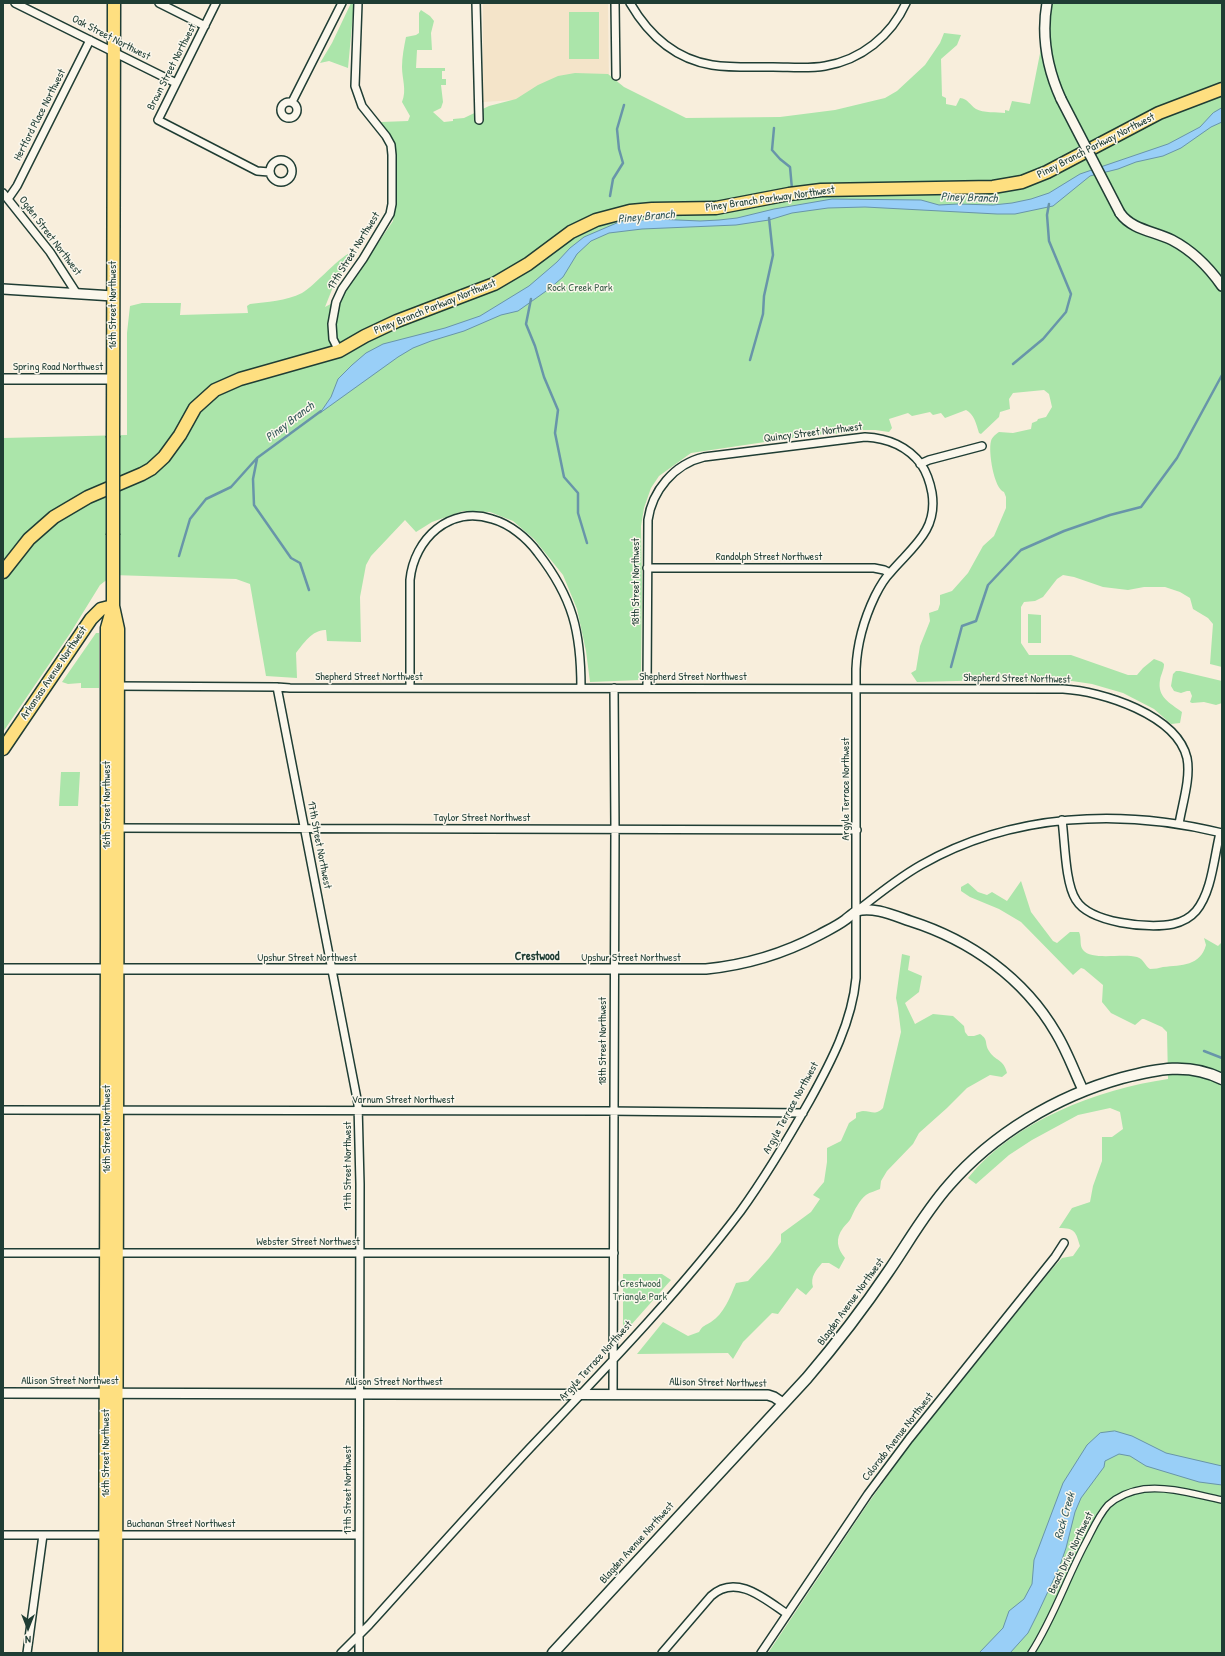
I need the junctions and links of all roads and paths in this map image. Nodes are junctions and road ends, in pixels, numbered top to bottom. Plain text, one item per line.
1 (14, 3) edge
2 (114, 3) edge
3 (159, 3) edge
4 (216, 3) edge
5 (342, 3) edge
6 (358, 3) edge
7 (476, 3) edge
8 (615, 3) edge
9 (630, 3) edge
10 (906, 3) edge
11 (1046, 3) edge
12 (205, 26) junction
13 (90, 40) junction
14 (114, 52) junction
15 (616, 76) dead end
16 (176, 83) junction
17 (1222, 89) edge
18 (292, 102) dead end
19 (479, 120) dead end
20 (269, 172) dead end
21 (5, 196) edge
22 (1222, 286) edge
23 (3, 289) edge
24 (77, 294) junction
25 (113, 296) junction
26 (339, 351) junction
27 (3, 379) edge
28 (113, 379) junction
29 (982, 446) dead end
30 (920, 464) junction
31 (666, 480) joint
32 (647, 568) junction
33 (3, 572) edge
34 (890, 573) junction
35 (113, 606) junction
36 (112, 686) junction
37 (277, 686) junction
38 (410, 688) junction
39 (581, 688) junction
40 (614, 688) junction
41 (647, 688) junction
42 (856, 689) junction
43 (3, 749) edge
44 (1062, 820) junction
45 (1179, 824) junction
46 (112, 828) junction
47 (304, 828) junction
48 (615, 829) junction
49 (857, 830) junction
50 (1221, 833) edge
51 (857, 911) junction
52 (3, 969) edge
53 (113, 969) junction
54 (332, 970) junction
55 (614, 970) junction
56 (1222, 1079) edge
57 (1083, 1090) junction
58 (3, 1110) edge
59 (112, 1110) junction
60 (359, 1111) junction
61 (614, 1111) junction
62 (803, 1113) junction
63 (1064, 1243) dead end
64 (3, 1253) edge
65 (112, 1253) junction
66 (359, 1253) junction
67 (614, 1253) junction
68 (613, 1358) junction
69 (3, 1393) edge
70 (111, 1393) junction
71 (359, 1394) junction
72 (580, 1395) junction
73 (613, 1395) junction
74 (783, 1404) junction
75 (1222, 1500) edge
76 (3, 1534) edge
77 (43, 1534) junction
78 (110, 1535) junction
79 (358, 1535) junction
80 (787, 1614) junction
81 (359, 1635) junction
82 (27, 1653) edge
83 (105, 1653) edge
84 (116, 1653) edge
85 (341, 1653) edge
86 (359, 1653) edge
87 (553, 1653) edge
88 (662, 1653) edge
89 (761, 1653) edge
90 (1031, 1653) edge

1 - 13 street, Oak Street Northwest
2 - 14 main road, 16th Street Northwest
3 - 12 street
4 - 12 street, Brown Street Northwest
5 - 18 street
6 - 26 street, 17th Street Northwest
7 - 19 street
8 - 15 street
9 - 10 street
11 - 22 street, bridge
12 - 16 street, Brown Street Northwest
13 - 14 street, Oak Street Northwest
13 - 21 street, Hertford Place Northwest
14 - 16 street, Oak Street Northwest
14 - 25 main road, 16th Street Northwest
16 - 20 street, Brown Street Northwest
17 - 26 main road, Piney Branch Parkway Northwest
21 - 24 street, Ogden Street Northwest
23 - 24 street
24 - 25 street
25 - 28 main road, 16th Street Northwest
26 - 33 main road, Piney Branch Parkway Northwest
27 - 28 street, Spring Road Northwest
28 - 35 main road, 16th Street Northwest, bridge
29 - 30 street
30 - 31 street, Quincy Street Northwest
30 - 34 street, Argyle Terrace Northwest
31 - 32 street, 18th Street Northwest
32 - 34 street, Randolph Street Northwest
32 - 41 street, 18th Street Northwest
34 - 42 street, Argyle Terrace Northwest
35 - 36 main road, 16th Street Northwest
35 - 43 main road, Arkansas Avenue Northwest
36 - 37 street, Shepherd Street Northwest
36 - 46 main road, 16th Street Northwest
37 - 38 street, Shepherd Street Northwest
37 - 47 street, 17th Street Northwest
38 - 39 street, Shepherd Street Northwest
38 - 39 street
39 - 40 street, Shepherd Street Northwest
40 - 41 street, Shepherd Street Northwest
40 - 48 street, 18th Street Northwest
41 - 42 street, Shepherd Street Northwest
42 - 45 street, Shepherd Street Northwest
42 - 49 street, Argyle Terrace Northwest
44 - 45 street, Upshur Street Northwest
44 - 50 street
44 - 51 street, Upshur Street Northwest
45 - 50 street, Upshur Street Northwest
46 - 47 street, Taylor Street Northwest
46 - 53 main road, 16th Street Northwest
47 - 48 street, Taylor Street Northwest
47 - 54 street, 17th Street Northwest
48 - 49 street, Taylor Street Northwest
48 - 55 street, 18th Street Northwest
49 - 51 street, Argyle Terrace Northwest
51 - 55 street, Upshur Street Northwest
51 - 57 street
51 - 62 street, Argyle Terrace Northwest
52 - 53 street, Upshur Street Northwest
53 - 54 street, Upshur Street Northwest
53 - 59 main road, 16th Street Northwest
54 - 55 street, Upshur Street Northwest
54 - 60 street, 17th Street Northwest
55 - 61 street, 18th Street Northwest
56 - 57 main road, Blagden Avenue Northwest
57 - 74 main road, Blagden Avenue Northwest
58 - 59 street, Varnum Street Northwest
59 - 60 street, Varnum Street Northwest
59 - 65 main road, 16th Street Northwest
60 - 61 street, Varnum Street Northwest
60 - 66 street, 17th Street Northwest
61 - 62 street, Varnum Street Northwest
61 - 67 street, 18th Street Northwest
62 - 68 street, Argyle Terrace Northwest
63 - 80 street, Colorado Avenue Northwest
64 - 65 street, Webster Street Northwest
65 - 66 street, Webster Street Northwest
65 - 70 main road, 16th Street Northwest
66 - 67 street, Webster Street Northwest
66 - 71 street, 17th Street Northwest
67 - 68 street, 18th Street Northwest
68 - 72 street, Argyle Terrace Northwest
68 - 73 street, 18th Street Northwest
69 - 70 street, Allison Street Northwest
70 - 71 street, Allison Street Northwest
70 - 78 main road, 16th Street Northwest
71 - 72 street, Allison Street Northwest
71 - 79 street, 17th Street Northwest
72 - 73 street, Allison Street Northwest
72 - 81 street, Argyle Terrace Northwest
73 - 74 street, Allison Street Northwest
74 - 87 main road, Blagden Avenue Northwest
75 - 90 street, Beach Drive Northwest
76 - 77 street, Buchanan Street Northwest
77 - 78 street, Buchanan Street Northwest
77 - 82 street
78 - 79 street, Buchanan Street Northwest
78 - 83 main road, 16th Street Northwest
78 - 84 main road, 16th Street Northwest
79 - 81 street, 17th Street Northwest
80 - 88 street
80 - 89 street, Colorado Avenue Northwest
81 - 85 street, Argyle Terrace Northwest
81 - 86 street, 17th Street Northwest

